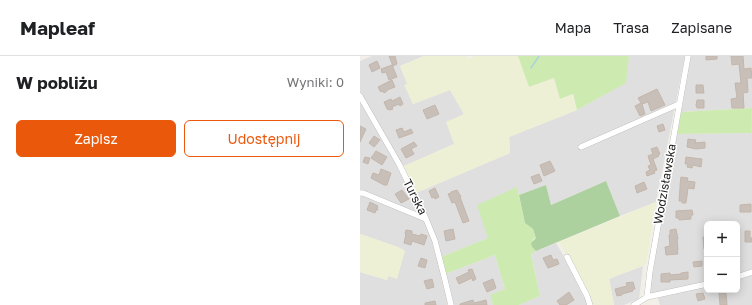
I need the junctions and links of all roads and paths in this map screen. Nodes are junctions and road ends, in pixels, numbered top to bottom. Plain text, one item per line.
1 (688, 56) edge
2 (360, 96) edge
3 (679, 104) junction
4 (581, 147) dead end
5 (360, 193) edge
6 (426, 219) junction
7 (567, 257) dead end
8 (752, 272) edge
9 (740, 276) edge
10 (704, 285) edge
11 (647, 297) junction
12 (450, 305) edge
13 (590, 305) edge
14 (634, 305) edge

1 - 3 street, Wodzisławska
2 - 6 street, Turska
3 - 4 street
3 - 11 street, Wodzisławska
5 - 6 street
6 - 12 street, Turska
7 - 13 street
8 - 9 street
10 - 11 street
11 - 14 street

